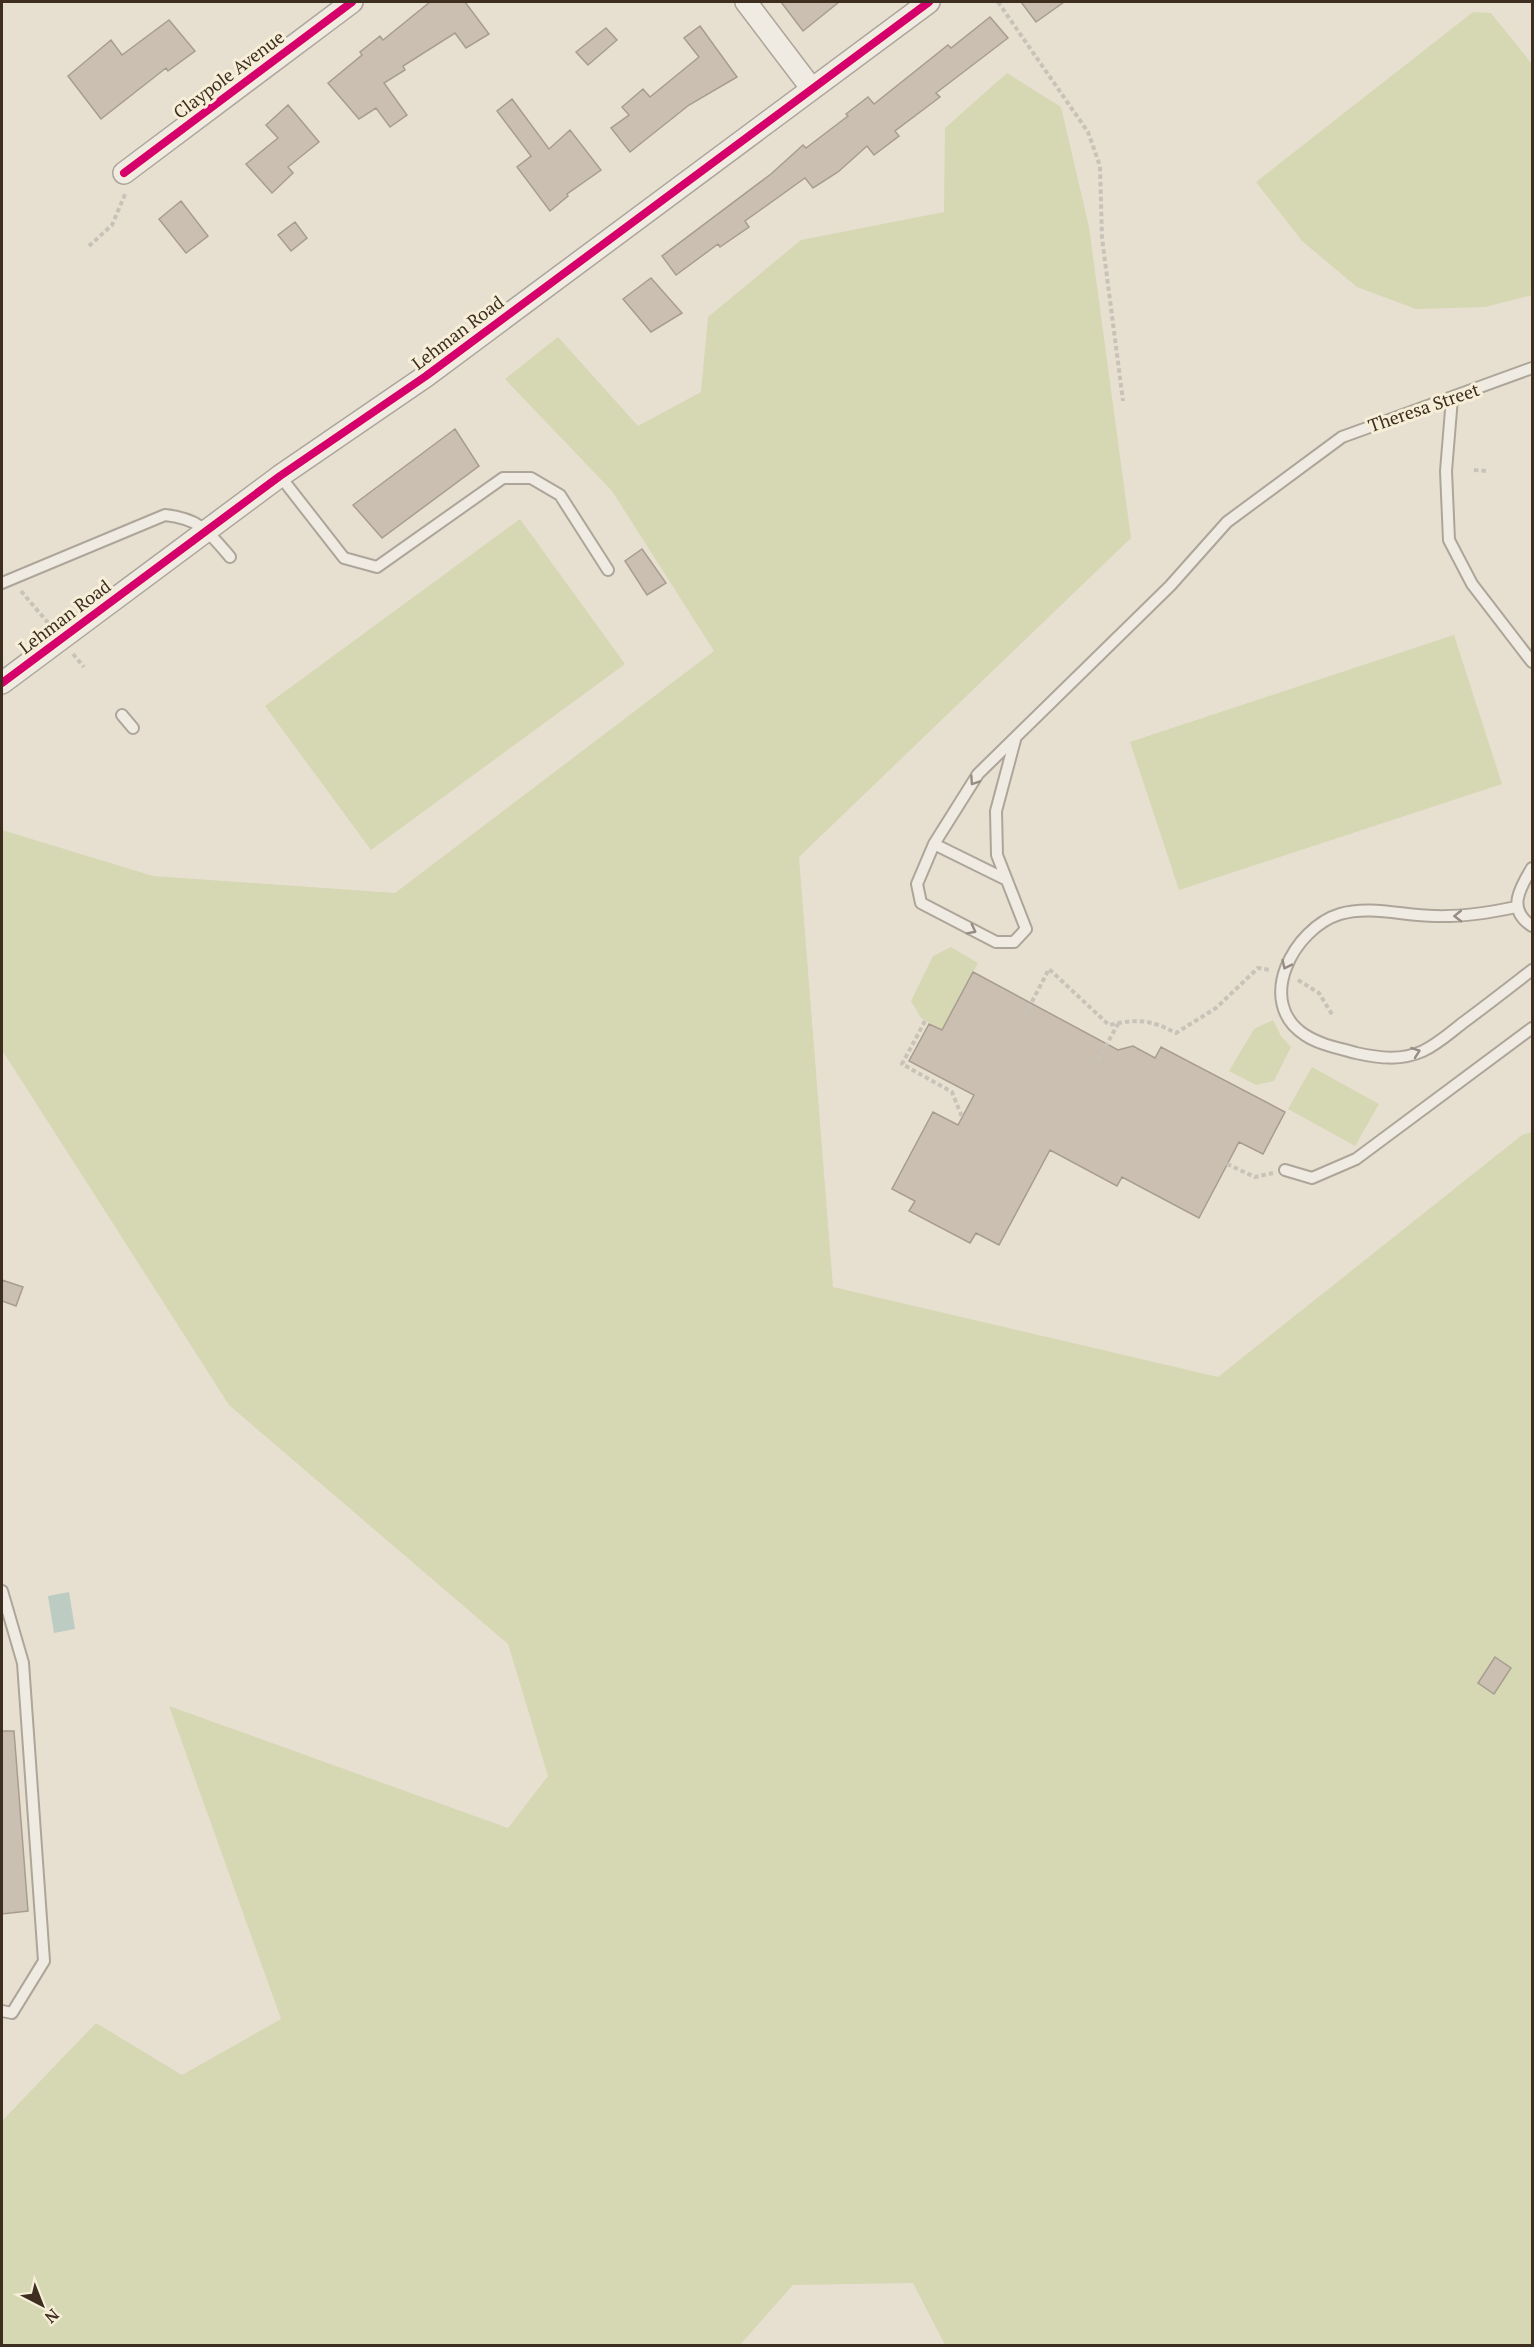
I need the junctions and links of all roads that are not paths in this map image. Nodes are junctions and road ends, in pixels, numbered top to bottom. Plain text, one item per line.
1 (352, 2) edge
2 (746, 2) edge
3 (930, 2) edge
4 (812, 89) junction
5 (125, 182) road end
6 (1533, 368) edge
7 (1452, 398) junction
8 (280, 476) junction
9 (208, 530) junction
10 (230, 557) dead end
11 (608, 570) dead end
12 (2, 583) edge
13 (1533, 662) edge
14 (2, 682) edge
15 (122, 715) dead end
16 (133, 728) dead end
17 (1015, 740) junction
18 (934, 844) junction
19 (1533, 868) edge
20 (1007, 880) junction
21 (1516, 907) junction
22 (1533, 926) edge
23 (1533, 970) edge
24 (1533, 1028) edge
25 (1285, 1170) road end
26 (2, 1591) edge
27 (2, 2011) edge

1 - 5 street, Claypole Avenue
2 - 4 street
3 - 4 street, Lehman Road
4 - 8 street, Lehman Road
6 - 7 lane, Theresa Street
7 - 13 lane
7 - 17 lane, Theresa Street
8 - 9 street, Lehman Road
8 - 11 lane
9 - 10 lane
9 - 12 lane
9 - 14 street, Lehman Road
15 - 16 lane
17 -> 18 lane, Theresa Street
17 - 20 lane
18 - 20 lane
18 -> 20 lane, Theresa Street
19 - 21 lane
21 - 22 lane
21 -> 23 lane
24 - 25 lane
26 - 27 lane

